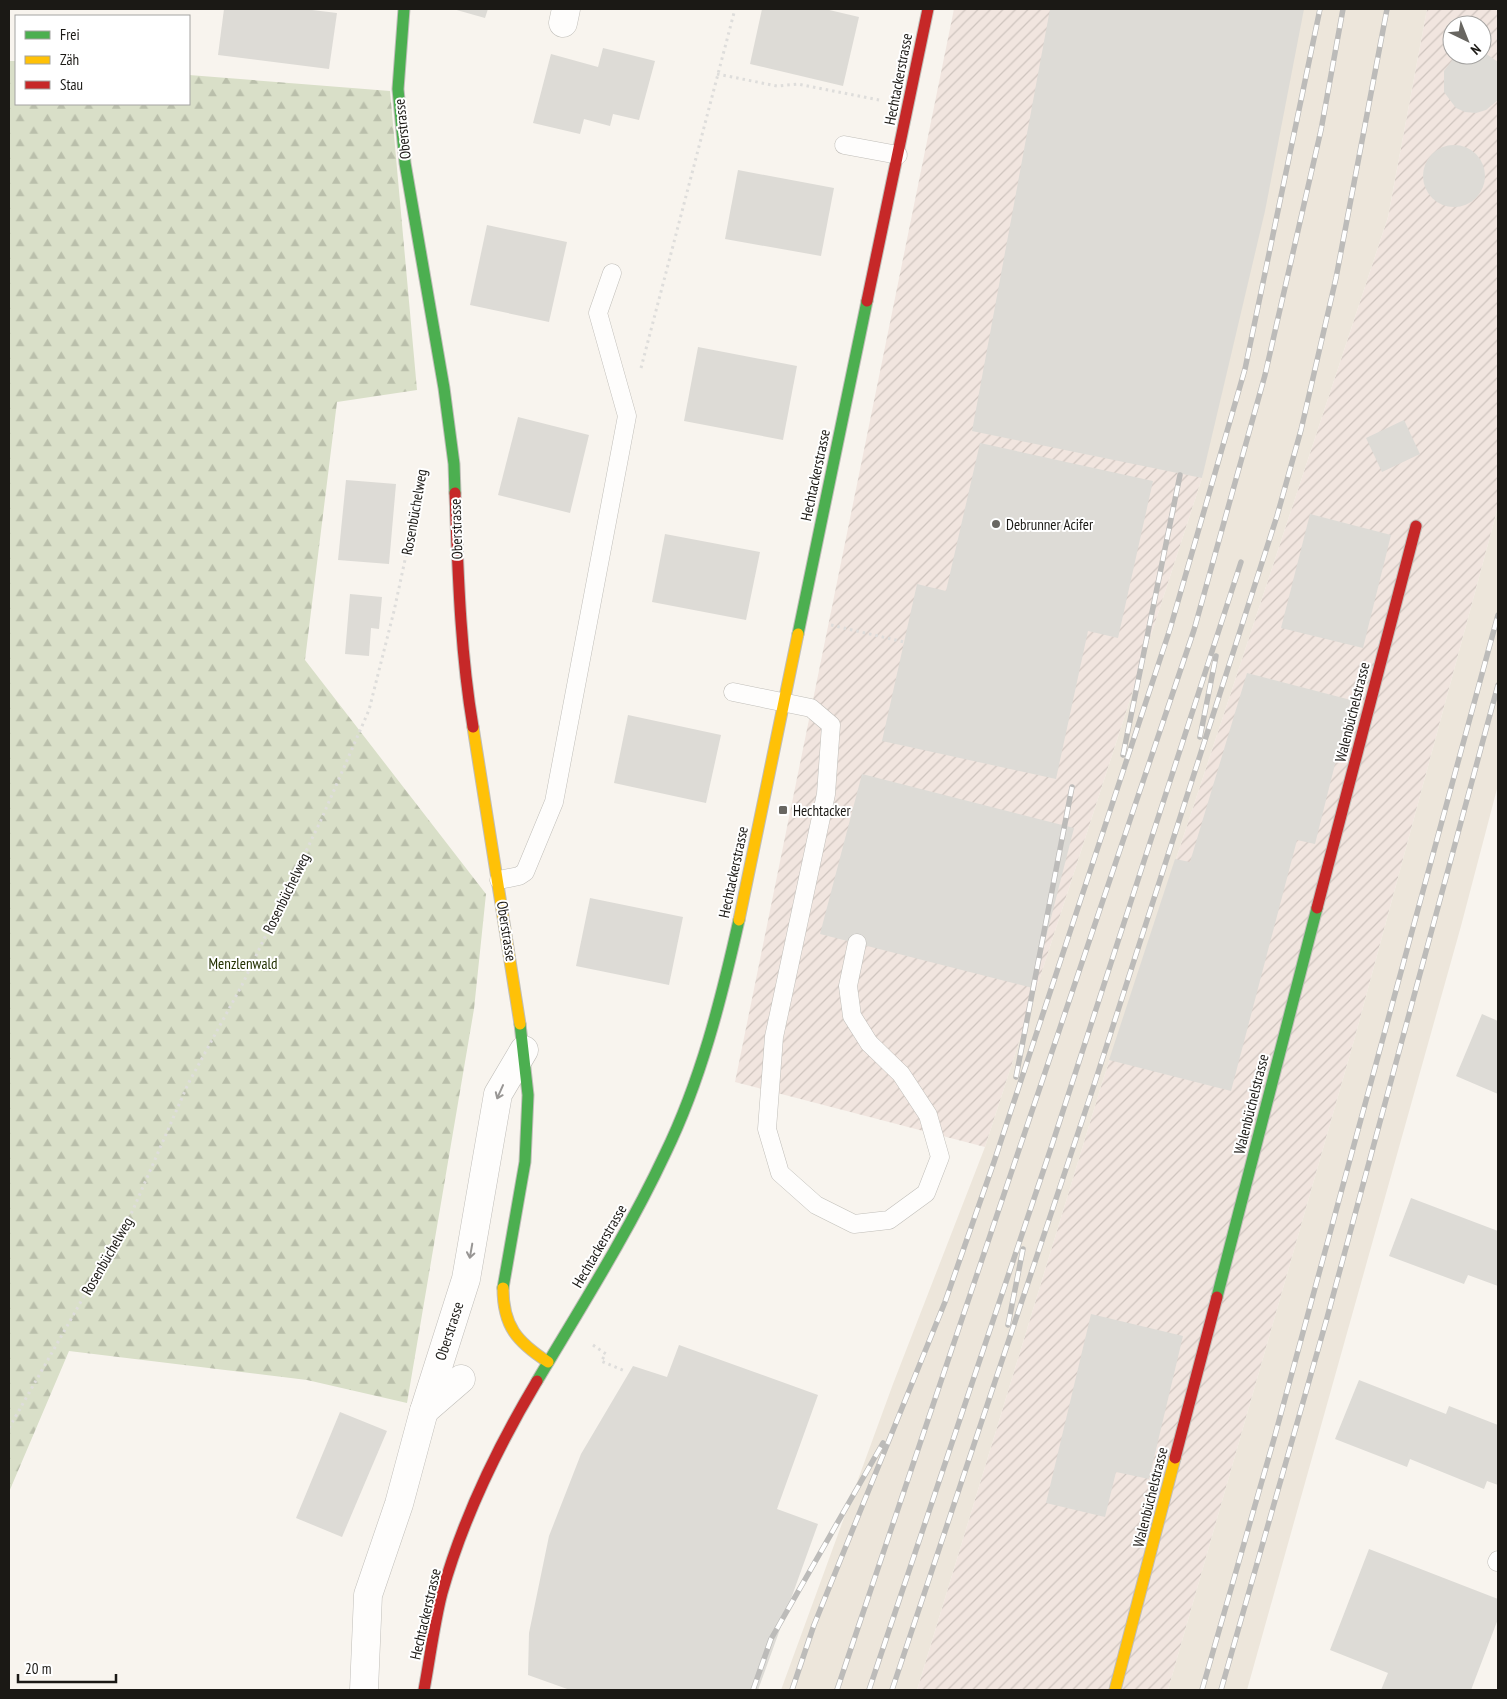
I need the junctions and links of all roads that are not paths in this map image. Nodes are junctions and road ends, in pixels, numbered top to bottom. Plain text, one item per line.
1 (404, 9) edge
2 (928, 9) edge
3 (844, 145) dead end
4 (898, 155) junction
5 (612, 273) dead end
6 (1416, 526) dead end
7 (733, 692) dead end
8 (784, 703) junction
9 (499, 880) junction
10 (857, 943) dead end
11 (524, 1050) junction
12 (548, 1362) junction
13 (461, 1379) dead end
14 (424, 1410) junction
15 (364, 1690) edge
16 (424, 1690) edge
17 (1115, 1690) edge

1 - 9 street, Oberstrasse
2 - 4 street, Hechtackerstrasse
3 - 4 lane
4 - 8 street, Hechtackerstrasse
5 - 9 lane
6 - 17 street, Walenbüchelstrasse
7 - 8 lane
8 - 10 lane
8 - 12 street, Hechtackerstrasse
9 - 11 street, Oberstrasse
11 - 12 street, Oberstrasse
11 -> 14 street, Oberstrasse
12 - 16 street, Hechtackerstrasse
13 - 14 street, Oberstrasse
14 - 15 street, Oberstrasse

